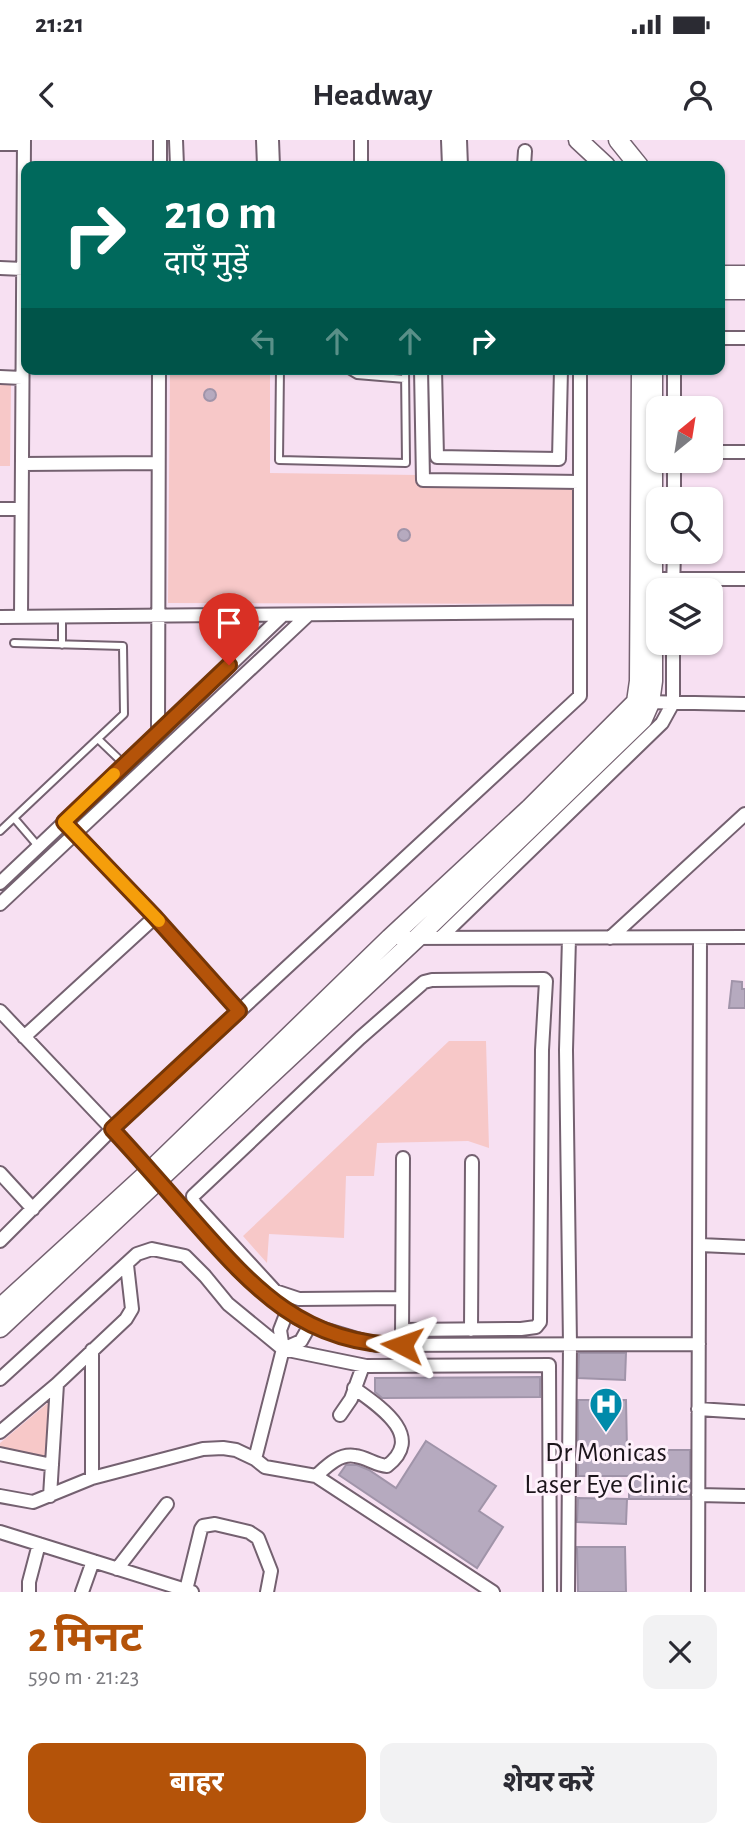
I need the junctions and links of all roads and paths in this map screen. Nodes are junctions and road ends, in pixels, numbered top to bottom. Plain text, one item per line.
1 (160, 140) edge
2 (176, 140) edge
3 (264, 140) edge
4 (272, 140) edge
5 (354, 140) edge
6 (360, 140) edge
7 (448, 140) edge
8 (460, 140) edge
9 (578, 140) edge
10 (618, 140) edge
11 (24, 142) edge
12 (0, 144) edge
13 (525, 151) dead end
14 (24, 161) edge
15 (160, 161) edge
16 (177, 161) edge
17 (264, 161) edge
18 (273, 161) edge
19 (355, 161) edge
20 (361, 161) edge
21 (449, 161) edge
22 (461, 161) edge
23 (524, 161) edge
24 (601, 161) edge
25 (635, 161) edge
26 (0, 268) edge
27 (21, 269) edge
28 (725, 275) edge
29 (745, 275) edge
30 (725, 290) edge
31 (745, 290) edge
32 (725, 338) edge
33 (745, 338) edge
34 (159, 375) edge
35 (280, 375) edge
36 (356, 375) edge
37 (405, 375) edge
38 (421, 375) edge
39 (435, 375) edge
40 (561, 375) edge
41 (580, 375) edge
42 (642, 375) edge
43 (653, 375) edge
44 (674, 375) edge
45 (0, 377) edge
46 (22, 377) joint
47 (405, 379) junction
48 (652, 396) edge
49 (674, 396) edge
50 (646, 415) edge
51 (723, 452) edge
52 (745, 453) edge
53 (437, 457) junction
54 (158, 463) junction
55 (22, 464) junction
56 (649, 473) edge
57 (651, 473) edge
58 (438, 481) junction
59 (579, 482) junction
60 (0, 509) edge
61 (21, 509) junction
62 (653, 578) edge
63 (745, 579) edge
64 (723, 581) edge
65 (579, 612) junction
66 (158, 615) junction
67 (283, 615) junction
68 (308, 615) junction
69 (62, 616) junction
70 (0, 617) edge
71 (21, 617) junction
72 (14, 643) dead end
73 (62, 645) junction
74 (653, 655) edge
75 (673, 655) edge
76 (643, 702) junction
77 (673, 703) junction
78 (745, 704) edge
79 (158, 732) junction
80 (97, 739) junction
81 (124, 764) junction
82 (745, 814) edge
83 (14, 818) junction
84 (64, 822) junction
85 (0, 831) edge
86 (75, 833) junction
87 (38, 846) junction
88 (0, 883) edge
89 (0, 904) edge
90 (155, 917) junction
91 (390, 937) junction
92 (700, 937) junction
93 (745, 937) edge
94 (416, 938) junction
95 (440, 938) junction
96 (610, 938) junction
97 (569, 939) junction
98 (0, 1011) edge
99 (239, 1011) junction
100 (24, 1037) junction
101 (566, 1050) junction
102 (542, 1051) junction
103 (112, 1129) junction
104 (402, 1158) dead end
105 (472, 1162) dead end
106 (0, 1173) edge
107 (154, 1175) junction
108 (33, 1209) junction
109 (0, 1241) edge
110 (700, 1245) junction
111 (745, 1247) edge
112 (127, 1265) junction
113 (402, 1298) junction
114 (0, 1308) edge
115 (288, 1312) junction
116 (310, 1325) junction
117 (0, 1328) edge
118 (402, 1330) junction
119 (471, 1330) junction
120 (699, 1343) junction
121 (402, 1345) junction
122 (570, 1345) junction
123 (283, 1349) junction
124 (92, 1350) junction
125 (363, 1366) junction
126 (0, 1379) edge
127 (57, 1384) junction
128 (355, 1388) junction
129 (698, 1409) junction
130 (745, 1412) edge
131 (340, 1415) dead end
132 (0, 1432) edge
133 (0, 1454) edge
134 (255, 1459) junction
135 (52, 1465) junction
136 (316, 1476) junction
137 (92, 1478) junction
138 (698, 1495) junction
139 (0, 1496) edge
140 (50, 1496) junction
141 (745, 1496) edge
142 (167, 1504) dead end
143 (0, 1532) edge
144 (39, 1544) junction
145 (93, 1561) junction
146 (117, 1569) junction
147 (189, 1591) edge
148 (29, 1592) edge
149 (82, 1592) edge
150 (267, 1592) edge
151 (493, 1592) edge
152 (550, 1592) edge
153 (568, 1592) edge
154 (698, 1592) edge

1 - 15 street
2 - 16 street
3 - 17 street
4 - 18 street
5 - 19 street
6 - 20 street
7 - 21 street
8 - 22 street
9 - 24 street
10 - 25 street
11 - 12 street
11 - 14 street
13 - 23 street
26 - 27 street
28 - 29 street
30 - 31 street
32 - 33 street
34 - 54 street
35 - 47 lane
36 - 47 lane
37 - 47 lane
38 - 58 street
39 - 53 street
40 - 53 street
41 - 59 street
42 - 50 street
43 - 48 street
44 - 49 street
45 - 46 street
46 - 55 street
51 - 52 street
53 - 58 street
54 - 55 street
54 - 66 street
55 - 61 street
56 - 76 street
57 - 62 street
58 - 59 street
59 - 65 street
60 - 61 street
61 - 71 street
63 - 64 street
65 - 68 street
65 - 99 street
66 - 67 street
66 - 69 street
66 - 79 street
67 - 68 street
67 - 79 street
68 - 86 street
69 - 71 street
69 - 73 lane
70 - 71 street
72 - 73 lane
73 - 80 lane
74 - 76 street
75 - 77 street
76 - 77 street
76 - 91 street
76 - 94 street
77 - 78 street
77 - 95 street
79 - 81 street
80 - 81 lane
80 - 83 lane
81 - 84 street
82 - 96 street
83 - 85 lane
83 - 87 lane
84 - 86 street
84 - 87 street
86 - 89 street
86 - 90 street
87 - 88 street
90 - 99 street
90 - 100 street
91 - 94 street
91 - 107 street
92 - 93 street
92 - 96 street
92 - 110 street
94 - 95 street
94 - 107 street
95 - 97 street
96 - 97 street
97 - 101 street
98 - 100 street
99 - 103 street
100 - 103 street
101 - 102 street
101 - 122 street
102 - 113 street
102 - 119 street
103 - 107 street
103 - 108 street
104 - 113 street
105 - 119 street
106 - 108 street
107 - 114 street
107 - 115 street
107 - 117 street
108 - 109 street
110 - 111 street
110 - 120 street
112 - 123 street
112 - 124 street
112 - 126 street
113 - 118 street
115 - 116 street
115 - 123 street
116 - 121 street
116 - 123 street
118 - 119 street
118 - 121 street
120 - 122 street
120 - 129 street
121 - 122 street
122 - 153 street
123 - 125 street
123 - 134 street
124 - 127 street
124 - 137 street
125 - 128 street
125 - 152 street
127 - 132 street
127 - 135 street
128 - 131 street
128 - 136 street
129 - 130 street
129 - 138 street
133 - 135 street
134 - 136 street
134 - 137 street
135 - 140 street
136 - 151 street
137 - 140 street
138 - 141 street
138 - 154 street
139 - 140 street
142 - 146 street
143 - 144 street
144 - 145 street
144 - 148 street
145 - 146 street
145 - 149 street
146 - 147 street
147 - 150 street

